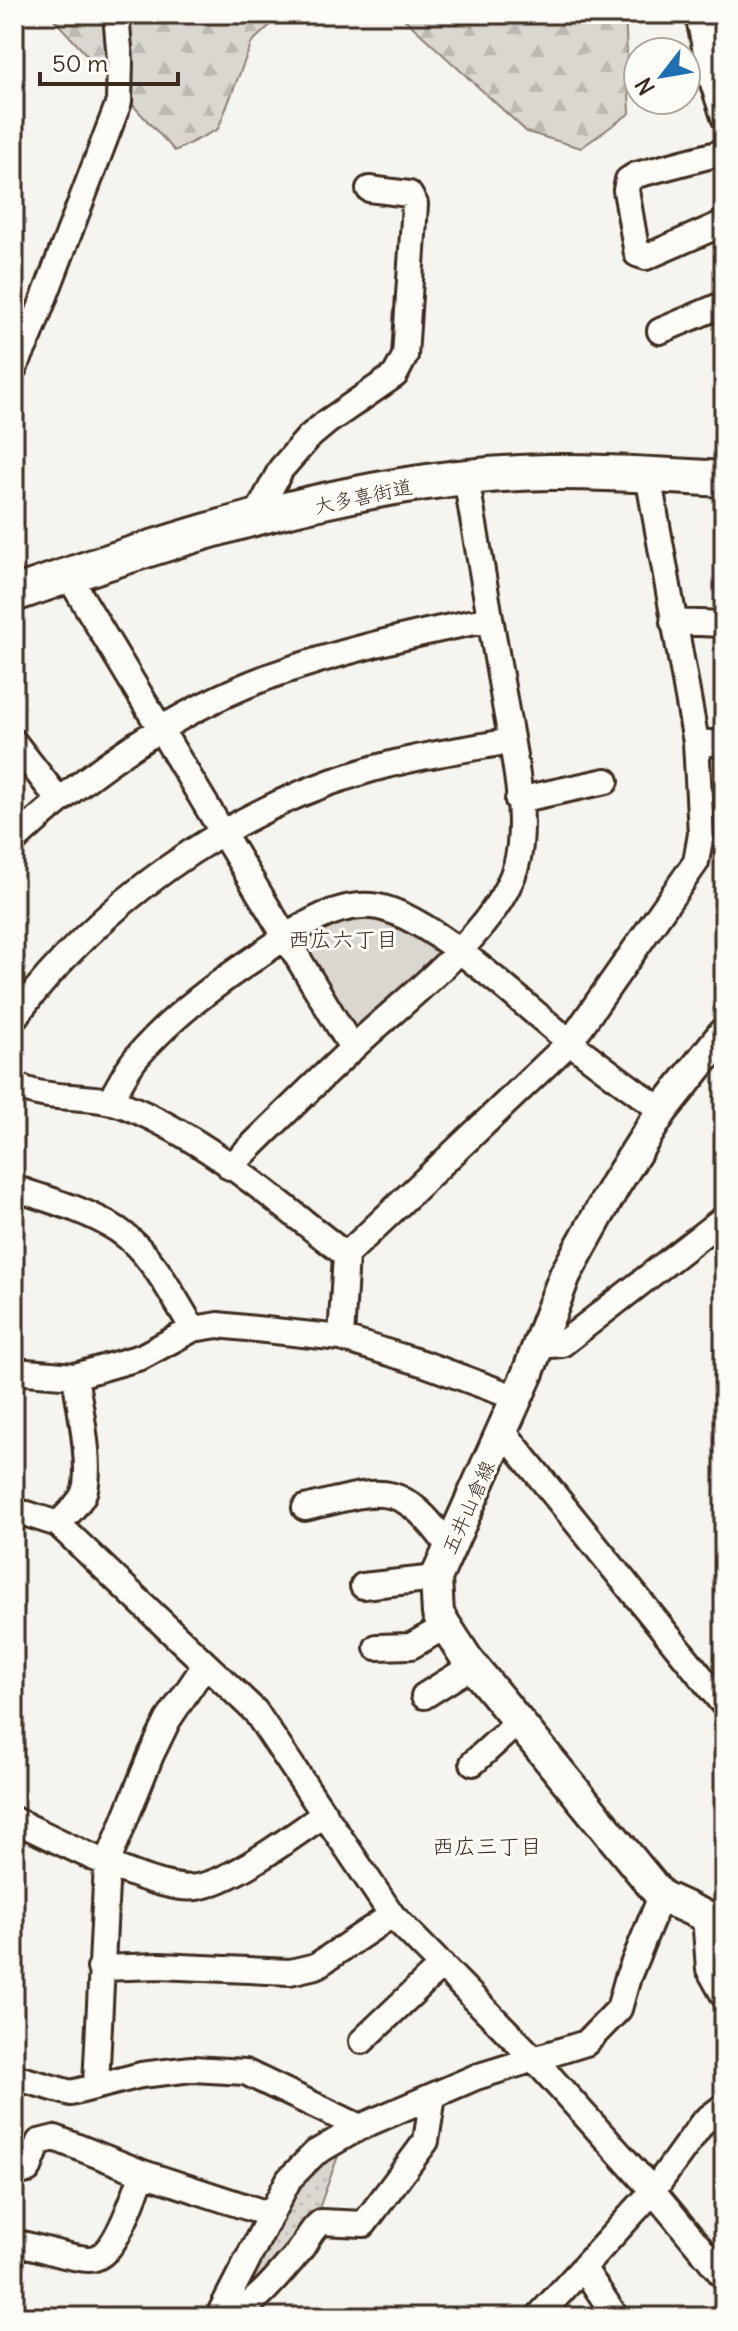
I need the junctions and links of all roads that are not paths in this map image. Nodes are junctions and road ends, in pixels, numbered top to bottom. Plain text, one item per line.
1 (116, 14) edge
2 (698, 14) edge
3 (724, 117) edge
4 (724, 152) edge
5 (369, 189) dead end
6 (724, 223) edge
7 (724, 304) edge
8 (660, 331) dead end
9 (14, 368) edge
10 (648, 475) junction
11 (466, 478) junction
12 (724, 479) edge
13 (254, 520) junction
14 (68, 575) junction
15 (14, 594) edge
16 (490, 619) junction
17 (673, 622) junction
18 (724, 624) edge
19 (159, 729) junction
20 (511, 741) junction
21 (14, 742) edge
22 (696, 742) junction
23 (724, 744) edge
24 (606, 781) dead end
25 (58, 799) junction
26 (518, 800) junction
27 (221, 832) junction
28 (14, 841) edge
29 (285, 938) junction
30 (458, 951) junction
31 (14, 1018) edge
32 (724, 1033) edge
33 (570, 1042) junction
34 (352, 1048) junction
35 (16, 1092) edge
36 (111, 1099) junction
37 (662, 1111) junction
38 (230, 1167) junction
39 (14, 1188) edge
40 (724, 1218) edge
41 (346, 1255) junction
42 (193, 1329) junction
43 (341, 1338) junction
44 (538, 1346) junction
45 (14, 1371) edge
46 (75, 1376) junction
47 (517, 1398) junction
48 (502, 1430) junction
49 (305, 1508) dead end
50 (14, 1513) edge
51 (58, 1524) junction
52 (450, 1548) junction
53 (436, 1578) junction
54 (363, 1586) dead end
55 (446, 1626) junction
56 (377, 1647) dead end
57 (205, 1665) junction
58 (472, 1666) junction
59 (424, 1696) dead end
60 (724, 1705) edge
61 (518, 1722) junction
62 (473, 1763) dead end
63 (325, 1814) junction
64 (14, 1820) edge
65 (107, 1864) junction
66 (661, 1896) junction
67 (392, 1915) junction
68 (715, 1918) edge
69 (442, 1965) junction
70 (100, 1968) junction
71 (724, 1996) edge
72 (362, 2041) dead end
73 (535, 2060) junction
74 (14, 2077) edge
75 (96, 2085) junction
76 (433, 2096) junction
77 (724, 2106) edge
78 (360, 2127) junction
79 (14, 2173) edge
80 (143, 2173) junction
81 (653, 2191) junction
82 (271, 2215) junction
83 (14, 2249) edge
84 (584, 2269) junction
85 (724, 2277) edge
86 (218, 2317) edge
87 (227, 2317) edge
88 (538, 2317) edge
89 (616, 2317) edge

1 - 9 street
2 - 3 street
4 - 6 street
5 - 13 street
7 - 8 street
10 - 11 highway, 大多喜街道
10 - 12 highway, 大多喜街道
10 - 17 street
11 - 13 highway, 大多喜街道
11 - 16 street
13 - 14 highway, 大多喜街道
14 - 15 highway, 大多喜街道
14 - 19 street
16 - 19 street
16 - 20 street
17 - 18 street
17 - 22 street
19 - 25 street
19 - 27 street
20 - 26 street
20 - 27 street
21 - 25 street
22 - 23 street
22 - 33 street
24 - 26 street
25 - 28 street
26 - 30 street
27 - 29 street
27 - 31 street
29 - 30 street
29 - 34 street
29 - 36 street
30 - 33 street
30 - 34 street
32 - 37 main road, 五井山倉線
33 - 37 street
33 - 41 street
34 - 38 street
35 - 36 street
36 - 38 street
37 - 44 main road, 五井山倉線
38 - 41 street
39 - 42 street
40 - 44 street
41 - 43 street
42 - 43 street
42 - 46 street
43 - 47 street
44 - 47 main road, 五井山倉線
45 - 46 street
46 - 51 street
47 - 48 main road, 五井山倉線
48 - 52 main road, 五井山倉線
48 - 60 street
49 - 52 street
50 - 51 street
51 - 57 street
52 - 53 main road, 五井山倉線
53 - 54 street
53 - 55 main road, 五井山倉線
55 - 56 street
55 - 58 main road, 五井山倉線
57 - 63 street
57 - 65 street
58 - 59 street
58 - 61 main road, 五井山倉線
61 - 62 street
61 - 66 main road, 五井山倉線
63 - 65 street
63 - 67 street
64 - 65 street
65 - 70 street
66 - 68 main road, 五井山倉線
66 - 73 street
67 - 69 street
67 - 70 street
68 - 71 street
69 - 72 street
69 - 73 street
70 - 75 street
73 - 76 street
73 - 81 street
74 - 75 street
75 - 78 street
76 - 78 street
76 - 87 street
77 - 81 street
78 - 82 street
79 - 80 street
80 - 82 street
80 - 83 street
81 - 84 street
81 - 85 street
82 - 86 street
84 - 88 street
84 - 89 street

